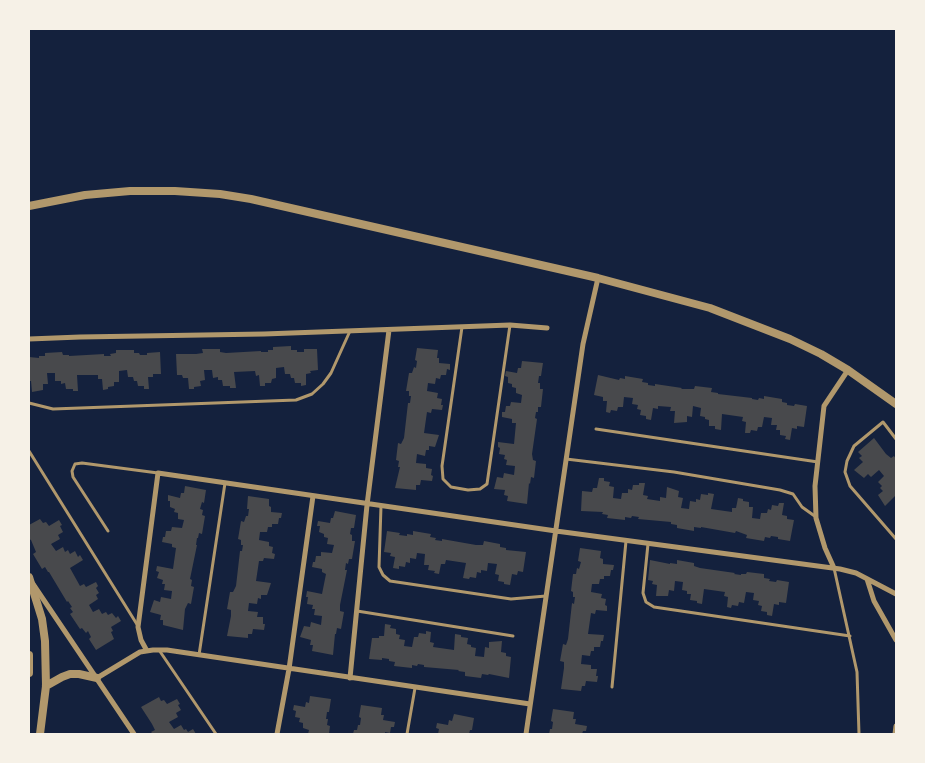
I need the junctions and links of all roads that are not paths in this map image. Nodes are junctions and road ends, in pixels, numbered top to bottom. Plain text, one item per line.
1 (29, 206) edge
2 (598, 278) junction
3 (510, 325) junction
4 (462, 327) junction
5 (546, 328) dead end
6 (389, 330) junction
7 (350, 331) junction
8 (29, 339) edge
9 (848, 370) junction
10 (29, 403) edge
11 (896, 404) edge
12 (596, 429) dead end
13 (896, 438) edge
14 (29, 451) edge
15 (566, 459) junction
16 (818, 462) junction
17 (158, 472) junction
18 (225, 483) junction
19 (313, 496) junction
20 (368, 505) junction
21 (381, 506) junction
22 (816, 518) junction
23 (108, 530) dead end
24 (556, 531) junction
25 (896, 539) edge
26 (626, 541) junction
27 (648, 544) junction
28 (834, 568) junction
29 (29, 577) edge
30 (867, 579) junction
31 (896, 594) edge
32 (546, 596) junction
33 (357, 611) junction
34 (138, 627) junction
35 (513, 636) dead end
36 (850, 636) junction
37 (896, 640) edge
38 (159, 650) junction
39 (147, 651) junction
40 (199, 654) junction
41 (29, 657) edge
42 (289, 669) junction
43 (29, 673) edge
44 (97, 678) junction
45 (350, 678) junction
46 (46, 686) junction
47 (612, 687) dead end
48 (415, 688) junction
49 (530, 704) junction
50 (896, 726) edge
51 (40, 734) edge
52 (134, 734) edge
53 (216, 734) edge
54 (277, 734) edge
55 (407, 734) edge
56 (526, 734) edge
57 (859, 734) edge
58 (895, 734) edge

1 - 2 street
2 - 9 street
2 - 15 street
3 - 4 street
3 - 4 lane
3 - 5 street
4 - 6 street
6 - 7 street
6 - 20 street
7 - 8 street
7 - 10 lane
9 - 11 street
9 - 16 street
12 - 16 lane
13 - 25 lane
14 - 34 lane
15 - 22 lane
15 - 24 street
16 - 22 street
17 - 18 street
17 - 23 lane
17 - 34 street
18 - 19 street
18 - 40 lane
19 - 20 street
19 - 42 street
20 - 21 street
20 - 33 street
21 - 24 street
21 - 32 lane
22 - 28 street
24 - 26 street
24 - 32 street
26 - 27 street
26 - 47 lane
27 - 28 street
27 - 36 lane
28 - 30 street
28 - 36 lane
29 - 44 street
29 - 46 street
30 - 31 street
30 - 37 street
32 - 49 street
33 - 35 lane
33 - 45 street
34 - 39 street
36 - 57 lane
38 - 39 street
38 - 40 street
38 - 53 lane
39 - 44 street
40 - 42 street
41 - 43 street
42 - 45 street
42 - 54 street
44 - 46 street
44 - 52 street
45 - 48 street
46 - 51 street
48 - 49 street
48 - 55 lane
49 - 56 street
50 - 58 street

